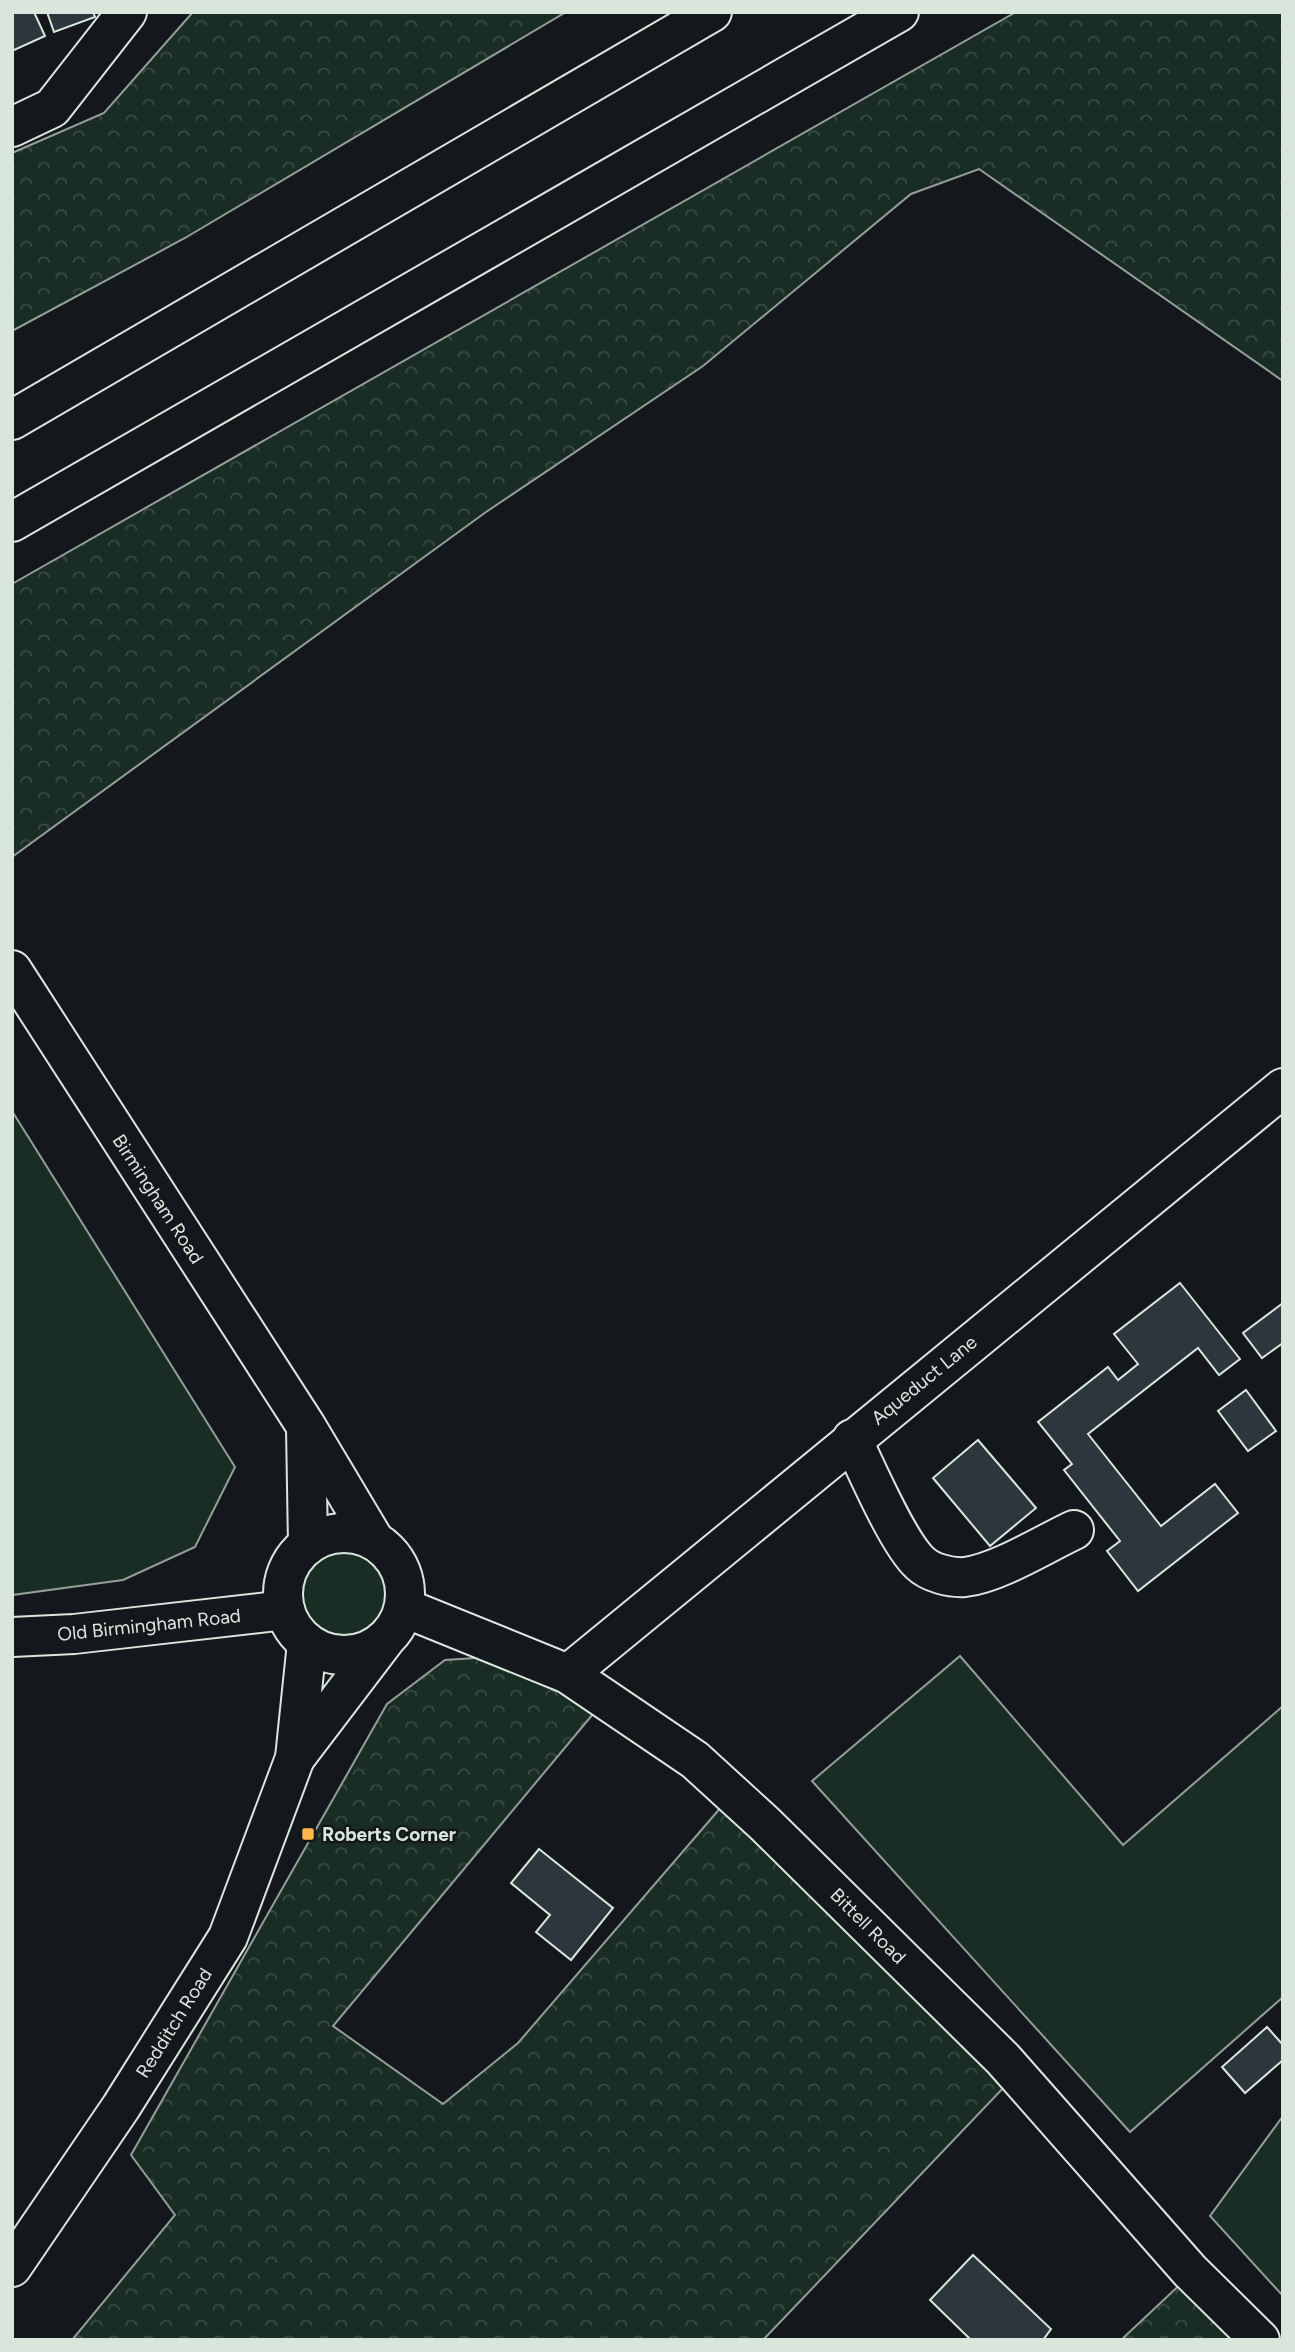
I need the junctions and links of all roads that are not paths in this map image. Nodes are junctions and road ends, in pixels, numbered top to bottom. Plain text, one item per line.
1 (712, 12) edge
2 (899, 12) edge
3 (116, 18) edge
4 (12, 127) edge
5 (12, 420) edge
6 (12, 522) edge
7 (12, 970) edge
8 (1283, 1088) edge
9 (306, 1426) junction
10 (852, 1439) junction
11 (1074, 1530) dead end
12 (374, 1540) junction
13 (308, 1545) junction
14 (404, 1608) junction
15 (285, 1611) junction
16 (12, 1637) edge
17 (384, 1642) junction
18 (307, 1643) junction
19 (568, 1674) junction
20 (295, 1758) junction
21 (12, 2267) edge
22 (1260, 2340) edge

1 - 5 main road
2 - 6 main road
3 - 4 main road
7 - 9 main road, Birmingham Road
8 - 10 main road, Aqueduct Lane
9 - 12 main road, Birmingham Road
9 - 13 main road
10 - 11 main road
10 - 19 main road, Aqueduct Lane
12 - 13 main road
12 - 14 main road
13 - 15 main road
14 - 17 main road
14 - 19 main road, Bittell Road
15 - 16 main road, Old Birmingham Road
15 - 18 main road
17 - 18 main road
17 - 20 main road, Redditch Road
18 - 20 main road, Redditch Road
19 - 22 main road, Bittell Road
20 - 21 main road, Redditch Road

